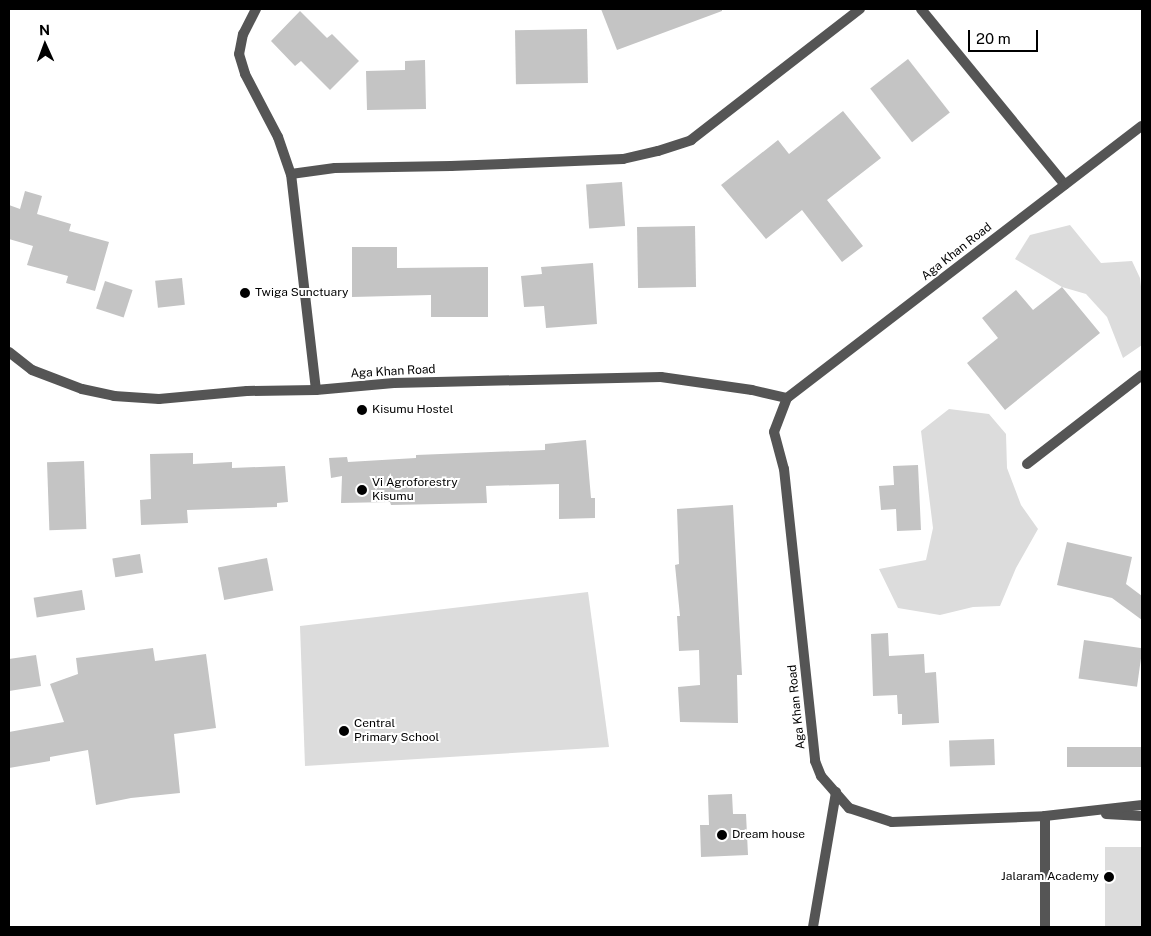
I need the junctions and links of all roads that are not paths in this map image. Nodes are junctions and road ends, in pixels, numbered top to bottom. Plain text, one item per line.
1 (256, 9) edge
2 (860, 9) edge
3 (921, 9) edge
4 (1142, 126) edge
5 (291, 174) junction
6 (1065, 185) junction
7 (9, 352) edge
8 (1142, 374) edge
9 (316, 390) junction
10 (787, 398) junction
11 (1027, 464) dead end
12 (836, 792) junction
13 (1142, 805) edge
14 (1080, 813) junction
15 (1045, 816) junction
16 (1142, 816) edge
17 (813, 927) edge
18 (1045, 927) edge

1 - 5 street
2 - 5 street
3 - 6 street
4 - 6 street, Aga Khan Road
5 - 9 street
6 - 10 street, Aga Khan Road
7 - 9 street, Aga Khan Road
8 - 11 street
9 - 10 street, Aga Khan Road
10 - 12 street, Aga Khan Road
12 - 15 street, Aga Khan Road
12 - 17 street
13 - 14 street
14 - 15 street, Aga Khan Road
14 - 16 street
15 - 18 street

